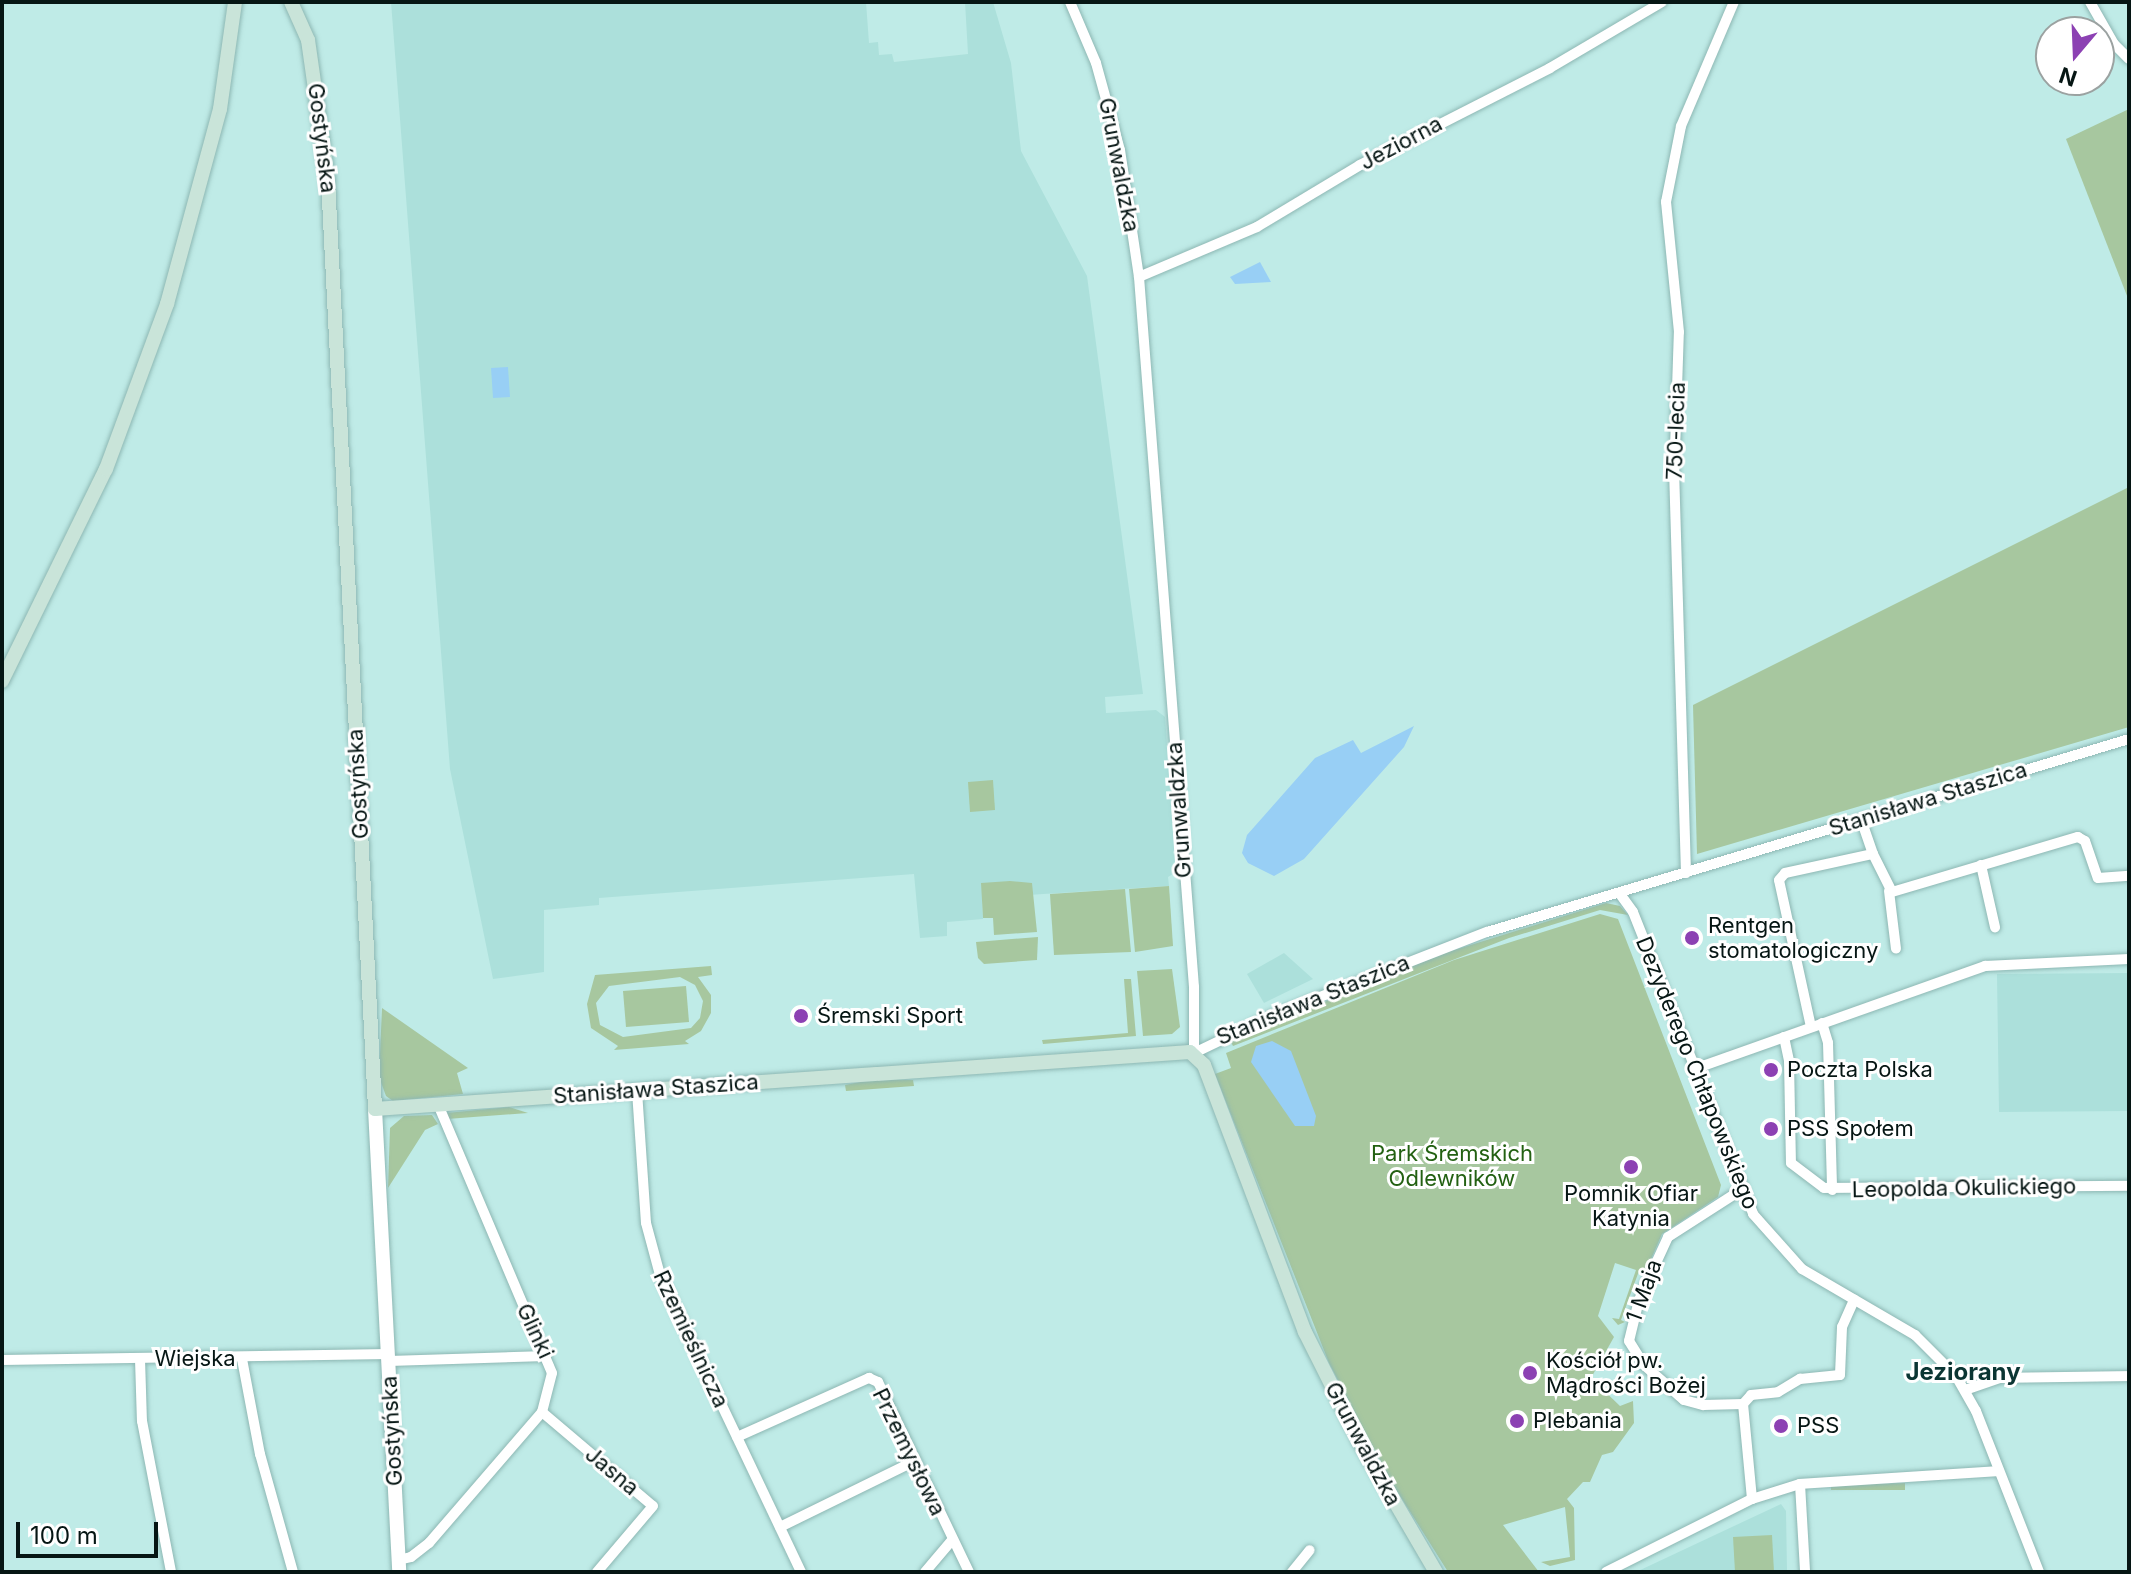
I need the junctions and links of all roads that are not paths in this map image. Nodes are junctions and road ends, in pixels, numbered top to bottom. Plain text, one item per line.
1 (291, 2) edge
2 (1070, 2) edge
3 (1662, 2) edge
4 (1734, 2) edge
5 (2090, 2) edge
6 (235, 3) edge
7 (2129, 59) edge
8 (1139, 277) junction
9 (2, 681) edge
10 (2129, 739) edge
11 (1861, 819) junction
12 (1873, 854) junction
13 (1981, 865) junction
14 (1686, 873) junction
15 (2129, 876) edge
16 (1889, 891) junction
17 (1620, 894) junction
18 (1995, 927) dead end
19 (1896, 949) dead end
20 (2129, 959) edge
21 (1822, 1023) junction
22 (1811, 1027) junction
23 (1784, 1037) junction
24 (1194, 1054) junction
25 (1694, 1069) junction
26 (637, 1091) junction
27 (438, 1105) junction
28 (375, 1109) junction
29 (2129, 1186) edge
30 (1741, 1190) junction
31 (1832, 1190) junction
32 (1854, 1300) junction
33 (546, 1356) junction
34 (389, 1358) junction
35 (140, 1359) junction
36 (242, 1359) junction
37 (2, 1360) edge
38 (2129, 1376) edge
39 (1965, 1390) junction
40 (1743, 1404) junction
41 (542, 1412) junction
42 (737, 1437) junction
43 (915, 1461) junction
44 (1999, 1471) junction
45 (1800, 1484) junction
46 (1752, 1499) junction
47 (780, 1527) junction
48 (952, 1540) junction
49 (1310, 1550) dead end
50 (399, 1566) edge
51 (171, 1572) edge
52 (293, 1572) edge
53 (597, 1572) edge
54 (801, 1572) edge
55 (925, 1572) edge
56 (969, 1572) edge
57 (1292, 1572) edge
58 (1436, 1572) edge
59 (1606, 1572) edge
60 (1805, 1572) edge
61 (2039, 1572) edge

1 - 28 main road, Gostyńska
2 - 8 street, Grunwaldzka
3 - 8 street, Jeziorna
4 - 14 street, 750-lecia
5 - 7 street
6 - 9 main road
8 - 24 street, Grunwaldzka
10 - 11 street, Stanisława Staszica
11 - 12 street
11 - 14 street, Stanisława Staszica
12 - 16 street
12 - 22 street
13 - 15 street
13 - 16 street
13 - 18 street
14 - 17 street, Stanisława Staszica
16 - 19 street
17 - 24 street, Stanisława Staszica
17 - 25 street, Dezyderego Chłapowskiego
20 - 21 street
21 - 22 street
21 - 31 street
22 - 23 street
23 - 25 street
23 - 31 street, Leopolda Okulickiego
24 - 26 main road, Stanisława Staszica
24 - 58 main road, Grunwaldzka
25 - 30 street, Dezyderego Chłapowskiego
26 - 27 main road, Stanisława Staszica
26 - 42 street, Rzemieślnicza
27 - 28 main road, Stanisława Staszica
27 - 33 street, Glinki
28 - 34 street, Gostyńska
29 - 31 street, Leopolda Okulickiego
30 - 32 street, Dezyderego Chłapowskiego
30 - 40 street, 1 Maja
32 - 39 street, Dezyderego Chłapowskiego
32 - 40 street, 1 Maja
33 - 34 street, Wiejska
33 - 41 street, Glinki
34 - 36 street, Wiejska
34 - 50 street, Gostyńska
35 - 36 street, Wiejska
35 - 37 street, Wiejska
35 - 51 street
36 - 52 street
38 - 39 street
39 - 44 street, Dezyderego Chłapowskiego
40 - 46 street
41 - 50 street, Glinki
41 - 53 street, Jasna
42 - 43 street, Przemysłowa
42 - 47 street, Rzemieślnicza
43 - 47 street
43 - 48 street, Przemysłowa
44 - 45 street
44 - 61 street, Dezyderego Chłapowskiego
45 - 46 street
45 - 60 street
46 - 59 street
47 - 54 street, Rzemieślnicza
48 - 55 street
48 - 56 street, Przemysłowa
49 - 57 street

